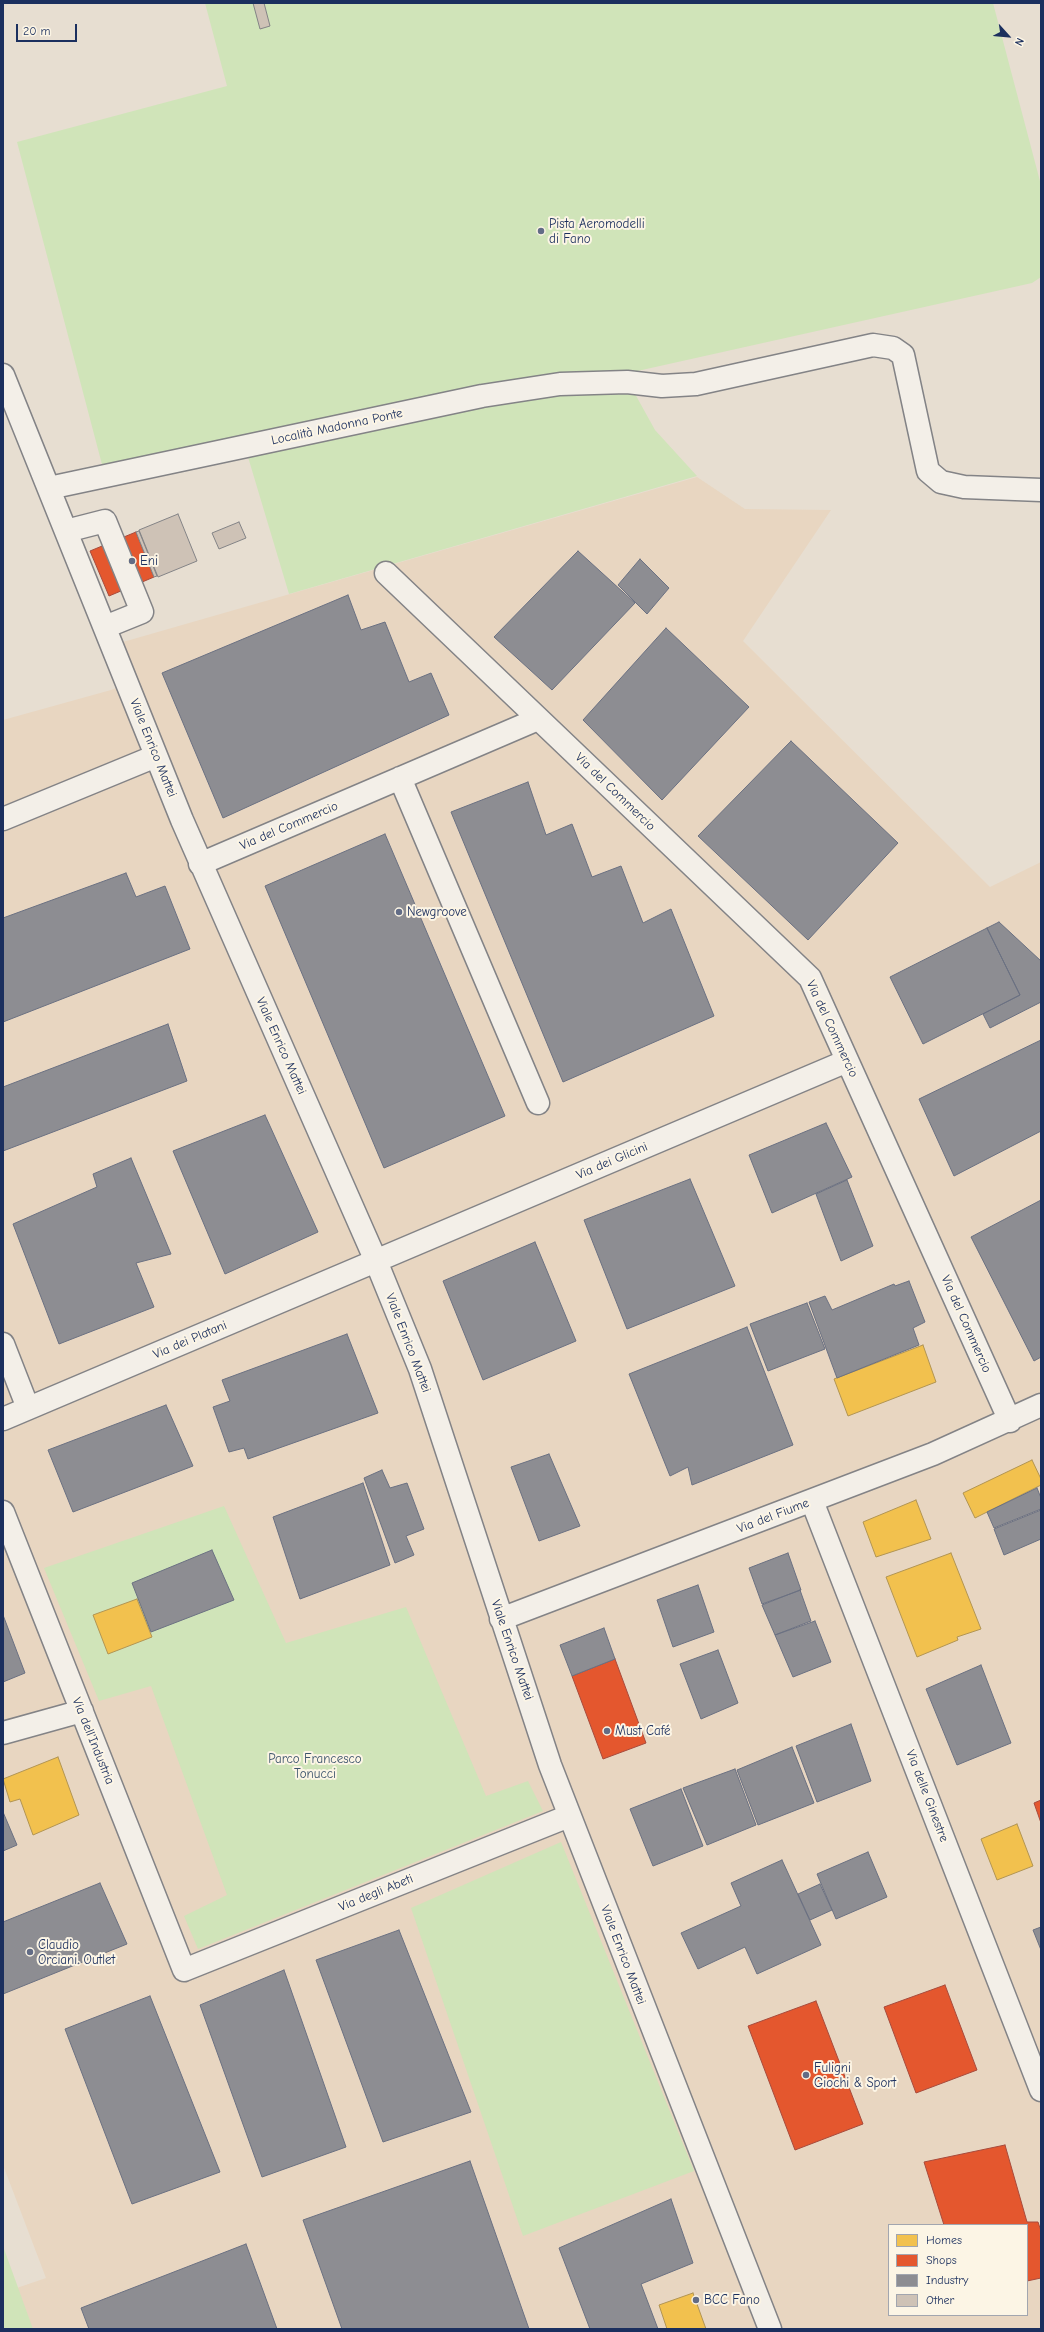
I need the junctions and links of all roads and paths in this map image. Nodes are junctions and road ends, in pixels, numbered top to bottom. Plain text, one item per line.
1 (3, 375) edge
2 (49, 488) junction
3 (1041, 490) edge
4 (66, 531) junction
5 (386, 573) dead end
6 (105, 627) junction
7 (538, 719) junction
8 (156, 756) junction
9 (400, 778) junction
10 (3, 819) edge
11 (200, 864) junction
12 (847, 1061) junction
13 (538, 1103) dead end
14 (376, 1261) junction
15 (3, 1344) edge
16 (1041, 1405) edge
17 (28, 1408) junction
18 (3, 1419) edge
19 (1010, 1421) junction
20 (812, 1501) junction
21 (3, 1512) edge
22 (501, 1619) junction
23 (82, 1711) junction
24 (3, 1733) edge
25 (569, 1816) junction
26 (184, 1970) joint
27 (1036, 2062) edge
28 (1041, 2090) edge
29 (770, 2329) edge

1 - 2 street, Viale Enrico Mattei
2 - 3 street, Località Madonna Ponte
2 - 4 street, Viale Enrico Mattei
4 - 6 street, Viale Enrico Mattei
4 - 6 street
5 - 7 street, Via del Commercio
6 - 8 street, Viale Enrico Mattei
7 - 9 street, Via del Commercio
7 - 12 street, Via del Commercio
8 - 10 street
8 - 11 street, Viale Enrico Mattei
9 - 11 street, Via del Commercio
9 - 13 street
11 - 14 street, Viale Enrico Mattei
12 - 14 street, Via dei Glicini
12 - 19 street, Via del Commercio
14 - 17 street, Via dei Platani
14 - 22 street, Viale Enrico Mattei
15 - 17 street
16 - 19 street, Via del Fiume
17 - 18 street, Via dei Platani
19 - 20 street, Via del Fiume
20 - 22 street, Via del Fiume
20 - 27 street, Via delle Ginestre
21 - 23 street, Via dell'Industria
22 - 25 street, Viale Enrico Mattei
23 - 24 street
23 - 26 street, Via dell'Industria
25 - 26 street, Via degli Abeti
25 - 29 street, Viale Enrico Mattei
27 - 28 street, Via delle Ginestre

